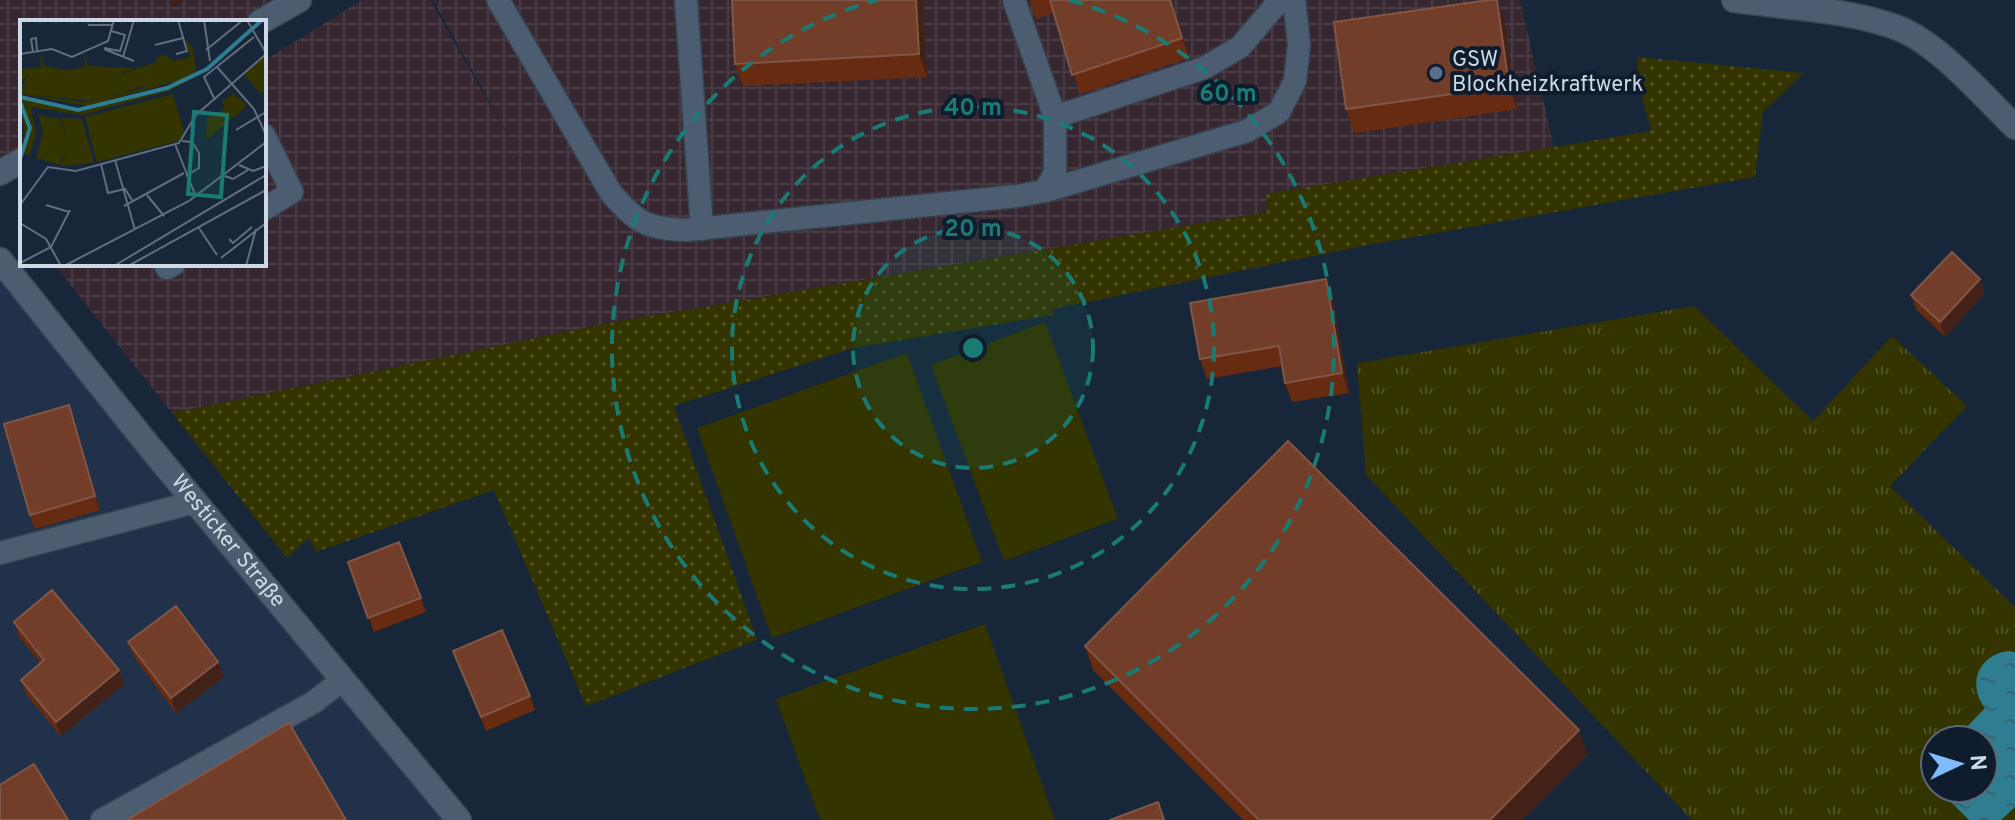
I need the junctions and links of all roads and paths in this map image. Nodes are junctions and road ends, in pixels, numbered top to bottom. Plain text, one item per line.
1 (299, 0) edge
2 (686, 0) edge
3 (1014, 0) edge
4 (1280, 0) edge
5 (1294, 0) edge
6 (1734, 0) edge
7 (503, 1) edge
8 (264, 20) edge
9 (1055, 117) junction
10 (2015, 127) edge
11 (266, 139) edge
12 (20, 161) edge
13 (0, 173) edge
14 (1045, 191) junction
15 (266, 208) edge
16 (702, 229) junction
17 (0, 260) edge
18 (195, 502) junction
19 (0, 553) edge
20 (342, 680) junction
21 (102, 820) edge
22 (459, 820) edge

1 - 8 street
2 - 16 lane
3 - 9 lane
4 - 9 lane
5 - 14 lane
6 - 10 street
7 - 16 lane
9 - 14 lane
11 - 15 lane
12 - 13 street
14 - 16 lane
17 - 18 street, Westicker Straße
18 - 19 lane
18 - 20 street, Westicker Straße
20 - 21 lane
20 - 22 street, Westicker Straße

